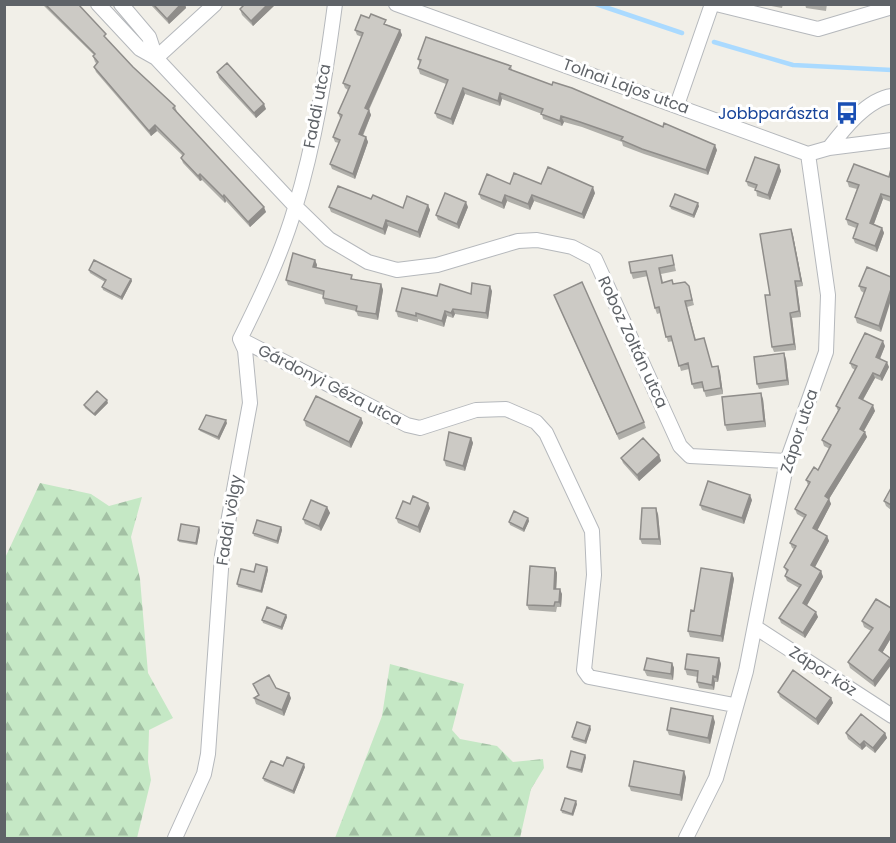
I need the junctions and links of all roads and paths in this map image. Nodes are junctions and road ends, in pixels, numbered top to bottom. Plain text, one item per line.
1 (98, 4) edge
2 (121, 4) edge
3 (215, 4) edge
4 (335, 4) edge
5 (396, 4) edge
6 (714, 4) edge
7 (891, 7) edge
8 (156, 58) junction
9 (891, 96) edge
10 (677, 105) junction
11 (891, 140) edge
12 (829, 148) junction
13 (808, 154) junction
14 (296, 207) junction
15 (240, 339) junction
16 (787, 461) junction
17 (755, 627) junction
18 (734, 705) junction
19 (891, 716) edge
20 (175, 838) edge
21 (686, 838) edge

1 - 8 street, Roboz Zoltán utca
2 - 8 street, Roboz Zoltán utca
3 - 8 street
4 - 14 street, Faddi utca
5 - 10 street, Tolnai Lajos utca
6 - 7 street
6 - 10 street
8 - 14 street, Roboz Zoltán utca
9 - 12 street
10 - 13 street, Tolnai Lajos utca
11 - 12 street
12 - 13 street
13 - 16 street, Zápor utca
14 - 15 street
14 - 16 street, Roboz Zoltán utca
15 - 18 street, Gárdonyi Géza utca
15 - 20 street, Faddi völgy
16 - 17 street, Zápor utca
17 - 18 street, Zápor utca
17 - 19 street, Zápor köz
18 - 21 street, Zápor utca

